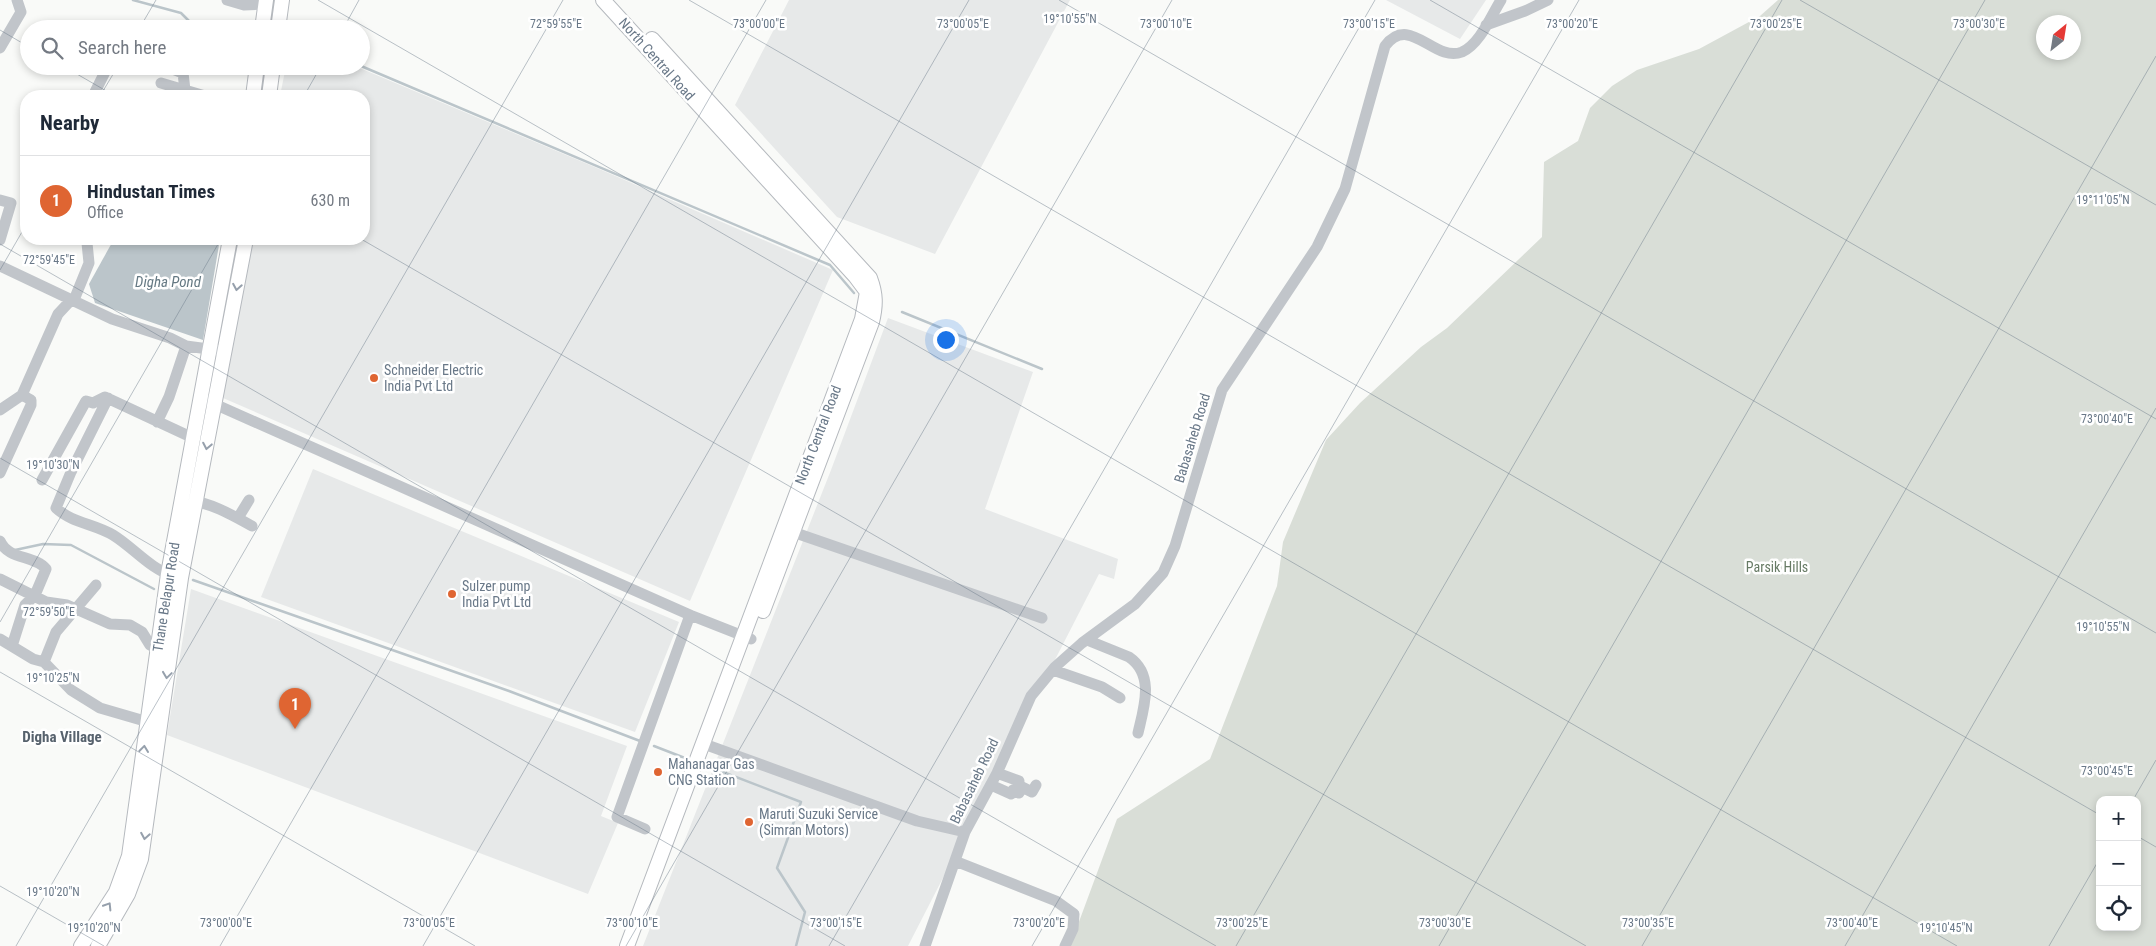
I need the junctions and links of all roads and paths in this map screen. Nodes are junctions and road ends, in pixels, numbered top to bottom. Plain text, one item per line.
1 (227, 0) edge
2 (282, 0) edge
3 (603, 0) edge
4 (616, 0) edge
5 (1501, 0) edge
6 (1548, 0) edge
7 (17, 1) edge
8 (266, 2) edge
9 (263, 20) edge
10 (279, 20) edge
11 (1486, 25) junction
12 (0, 48) edge
13 (104, 75) edge
14 (183, 75) edge
15 (256, 75) edge
16 (272, 75) edge
17 (161, 83) dead end
18 (96, 90) edge
19 (185, 90) joint
20 (254, 90) edge
21 (270, 90) edge
22 (0, 200) edge
23 (0, 240) edge
24 (87, 245) edge
25 (229, 245) edge
26 (245, 245) edge
27 (0, 266) edge
28 (871, 292) junction
29 (73, 299) junction
30 (186, 346) junction
31 (210, 350) junction
32 (225, 352) junction
33 (22, 395) junction
34 (108, 398) junction
35 (201, 398) junction
36 (215, 404) junction
37 (0, 410) edge
38 (157, 422) junction
39 (193, 438) junction
40 (0, 473) edge
41 (42, 480) dead end
42 (182, 499) junction
43 (249, 500) dead end
44 (196, 501) junction
45 (238, 518) junction
46 (252, 526) dead end
47 (787, 530) junction
48 (6, 548) edge
49 (175, 576) junction
50 (0, 579) edge
51 (96, 584) dead end
52 (35, 596) junction
53 (77, 608) junction
54 (690, 615) junction
55 (1042, 618) dead end
56 (748, 638) junction
57 (0, 639) edge
58 (1087, 640) junction
59 (12, 646) junction
60 (158, 648) junction
61 (44, 662) junction
62 (1053, 670) junction
63 (1120, 698) dead end
64 (154, 724) junction
65 (1138, 734) dead end
66 (708, 750) junction
67 (997, 773) junction
68 (1019, 781) dead end
69 (991, 785) junction
70 (1036, 785) dead end
71 (645, 829) dead end
72 (965, 832) junction
73 (955, 861) junction
74 (1067, 945) edge
75 (81, 946) edge
76 (98, 946) edge
77 (627, 946) edge
78 (636, 946) edge
79 (925, 946) edge

1 - 8 street
2 - 10 main road
3 - 28 main road, North Central Road
4 - 28 main road, North Central Road
5 - 11 street, Babasaheb Road
6 - 11 street
7 - 12 street
8 - 9 main road
11 - 58 street, Babasaheb Road
13 - 18 street
14 - 19 street
15 - 20 main road
16 - 21 main road
17 - 19 street
22 - 23 street
24 - 29 street
25 - 31 main road, Thane Belapur Road
26 -> 32 main road, Thane Belapur Road
27 - 29 street
28 - 47 main road, North Central Road
29 - 30 street
29 - 33 street
30 - 31 street
30 - 38 street
31 - 32 street
31 - 35 main road, Thane Belapur Road
32 - 36 main road, Thane Belapur Road
33 - 37 street
33 - 40 street
34 - 38 street
34 - 41 street
34 - 49 street
35 - 36 street
35 - 39 main road, Thane Belapur Road
36 -> 44 main road, Thane Belapur Road
36 - 54 street
38 - 39 street
39 - 42 main road, Thane Belapur Road
42 - 44 street
42 - 49 main road, Thane Belapur Road
43 - 45 street
44 - 45 street
44 - 49 main road, Thane Belapur Road
45 - 46 street
47 - 55 street
47 - 56 main road, North Central Road
48 - 52 street
49 - 60 main road, Thane Belapur Road
49 -> 64 main road, Thane Belapur Road
50 - 52 street
51 - 53 street
52 - 53 street
52 - 59 street
53 - 60 street
53 - 61 street
54 - 56 street
54 - 71 street
56 - 66 main road, North Central Road
57 - 59 street
58 - 62 street, Babasaheb Road
58 - 65 street
59 - 61 street
60 - 64 main road, Thane Belapur Road
61 - 64 street
62 - 63 street
62 - 67 street, Babasaheb Road
75 -> 64 main road, Thane Belapur Road
64 -> 76 main road, Thane Belapur Road
66 - 72 street
66 - 77 main road, North Central Road
66 - 78 main road, North Central Road
67 - 68 street
67 - 69 street, Babasaheb Road
69 - 70 street
69 - 72 street, Babasaheb Road
72 - 73 street, Babasaheb Road
73 - 74 street
73 - 79 street, Babasaheb Road

